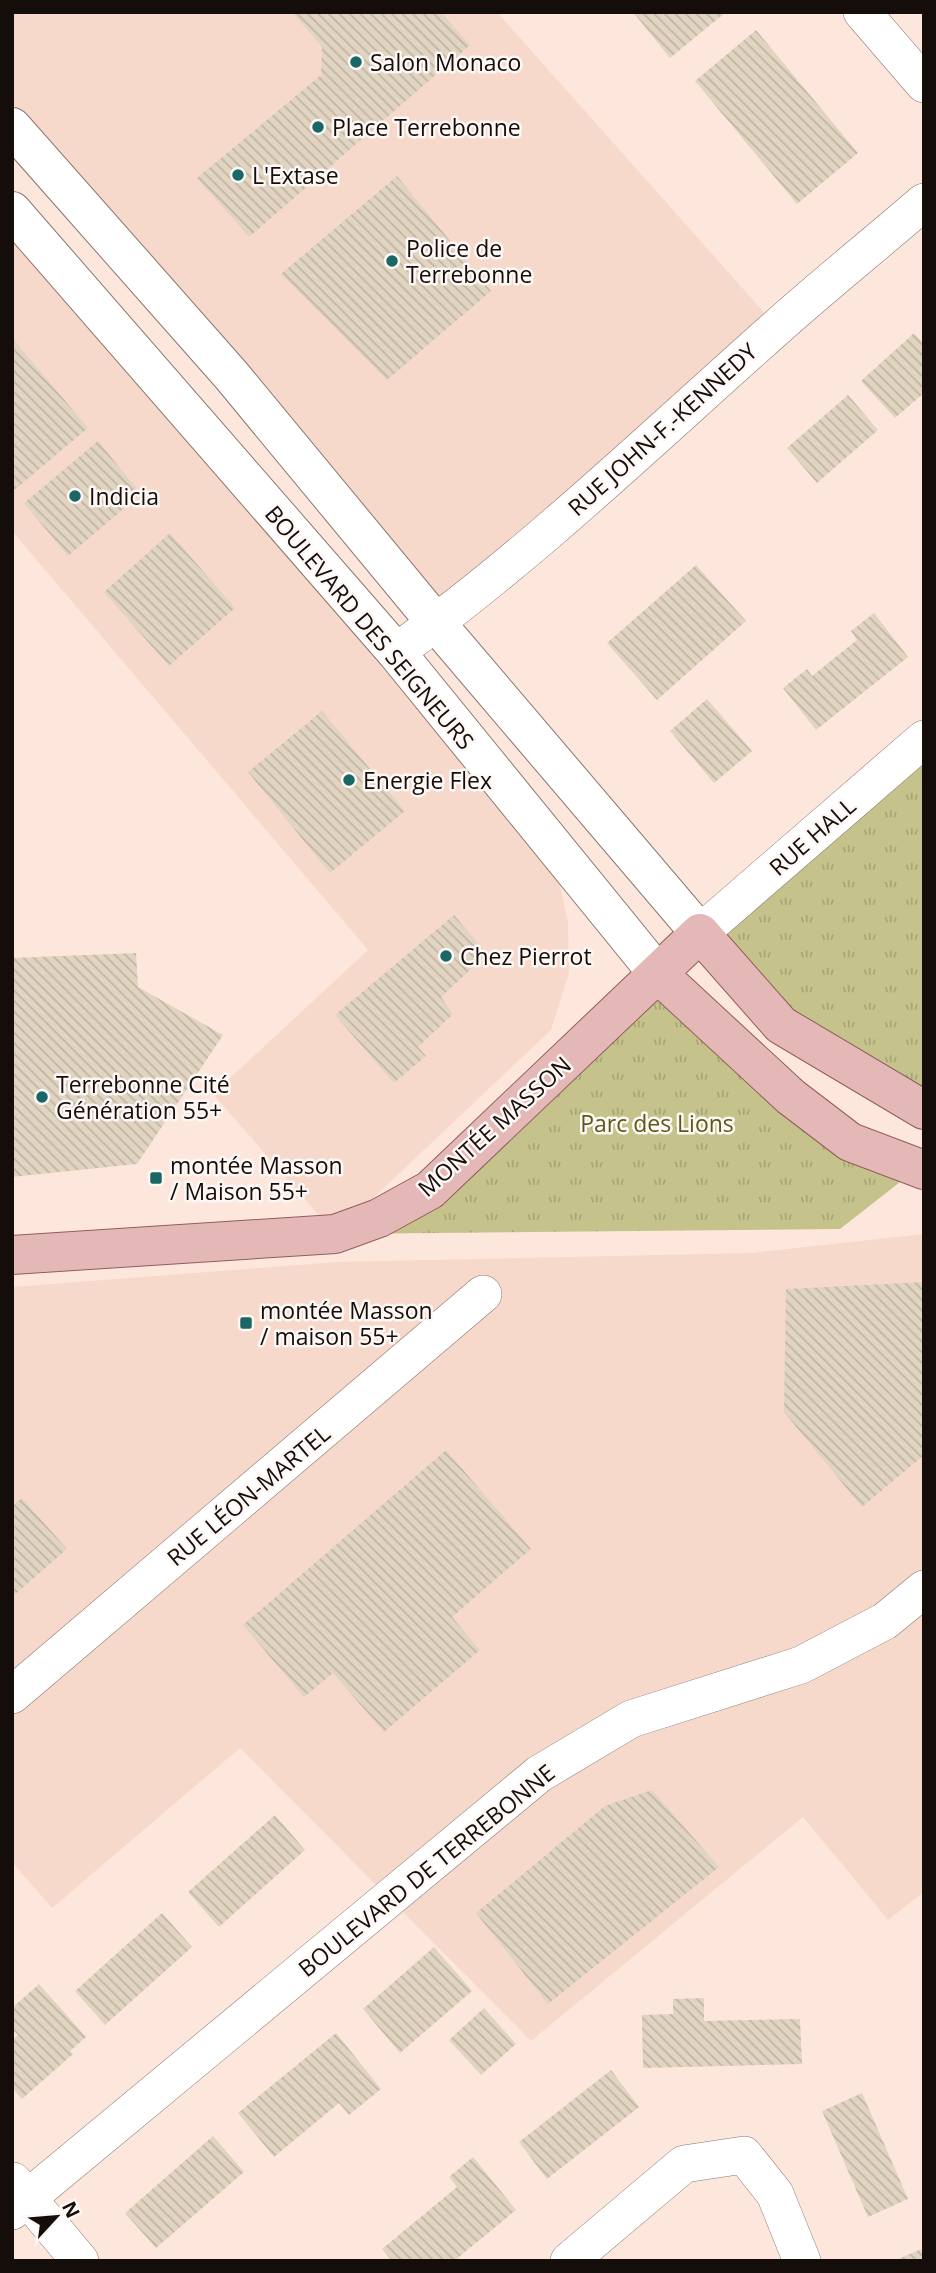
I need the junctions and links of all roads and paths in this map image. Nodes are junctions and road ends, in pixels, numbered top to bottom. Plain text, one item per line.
1 (862, 12) edge
2 (924, 84) edge
3 (17, 140) edge
4 (924, 202) edge
5 (12, 211) edge
6 (232, 375) junction
7 (186, 413) junction
8 (436, 623) junction
9 (396, 652) junction
10 (924, 739) edge
11 (700, 933) junction
12 (658, 974) junction
13 (924, 1111) edge
14 (924, 1170) edge
15 (12, 1255) edge
16 (483, 1294) dead end
17 (924, 1589) edge
18 (12, 1695) edge
19 (17, 2197) edge
20 (80, 2261) edge
21 (569, 2261) edge
22 (802, 2261) edge

1 - 2 street
3 - 6 main road
4 - 8 street, RUE JOHN-F.-KENNEDY
5 - 7 main road, BOULEVARD DES SEIGNEURS
6 - 7 main road
6 - 8 main road
7 - 9 main road, BOULEVARD DES SEIGNEURS
8 - 9 street, RUE JOHN-F.-KENNEDY
8 - 11 main road
9 - 12 main road, BOULEVARD DES SEIGNEURS
10 - 11 street, RUE HALL
11 - 12 main road, MONTÉE MASSON
11 - 13 main road
12 - 14 main road
12 - 15 main road, MONTÉE MASSON
16 - 18 street, RUE LÉON-MARTEL
17 - 19 street, BOULEVARD DE TERREBONNE
19 - 20 street
21 - 22 street

